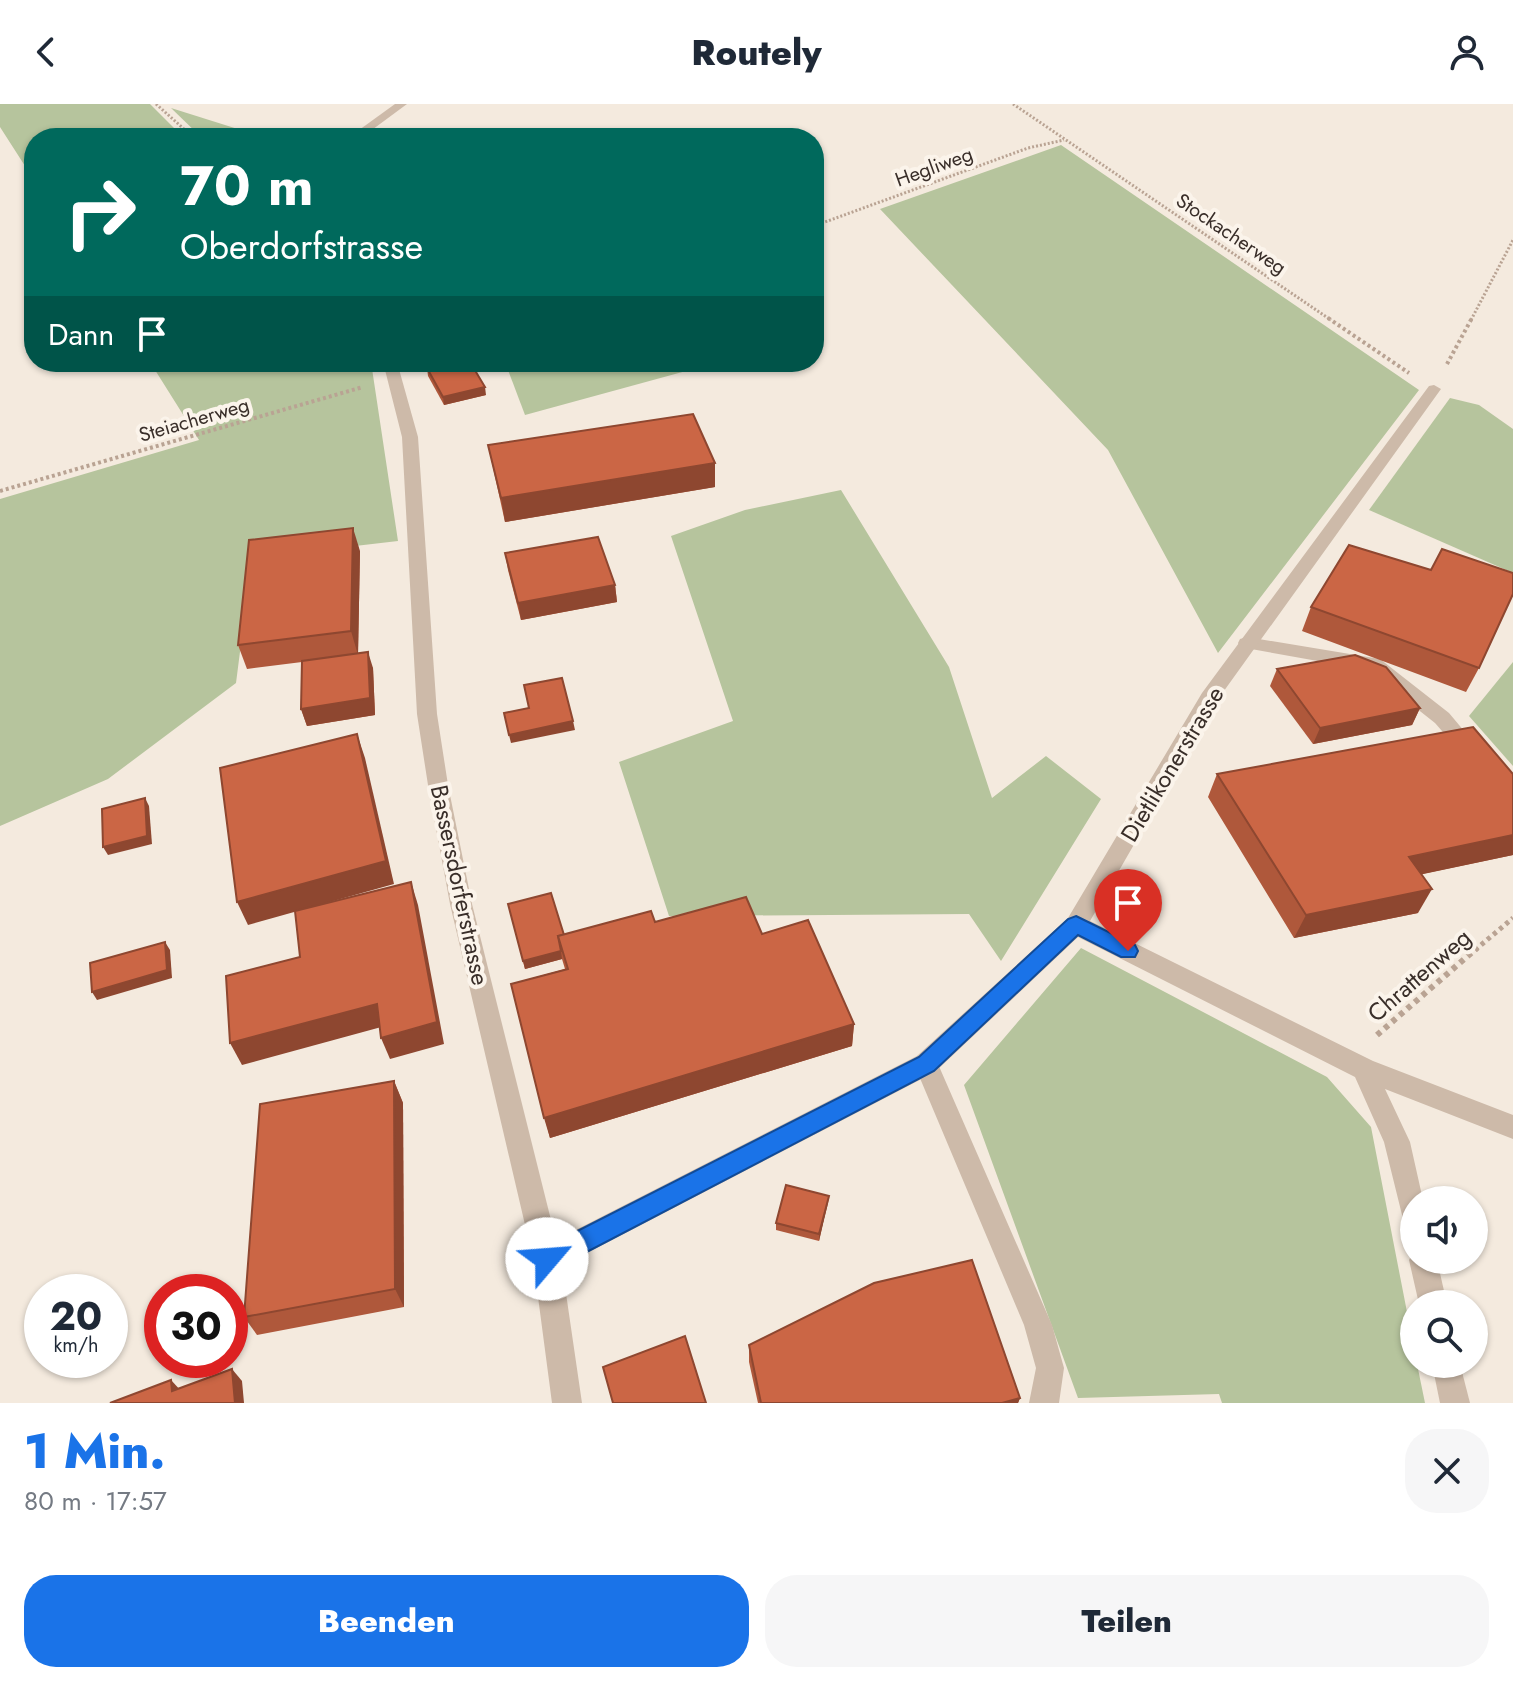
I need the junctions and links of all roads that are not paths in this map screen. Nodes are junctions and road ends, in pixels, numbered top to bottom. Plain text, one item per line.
1 (402, 104) edge
2 (368, 128) edge
3 (394, 372) edge
4 (1434, 389) road end
5 (1247, 643) junction
6 (1482, 763) edge
7 (1076, 925) junction
8 (926, 1064) junction
9 (1364, 1069) junction
10 (1513, 1127) edge
11 (1407, 1186) edge
12 (547, 1259) junction
13 (1449, 1378) edge
14 (567, 1403) edge
15 (1044, 1403) edge
16 (1455, 1403) edge

1 - 2 street
3 - 12 street, Bassersdorferstrasse
4 - 5 street, Dietlikonerstrasse
5 - 6 street
5 - 7 street, Dietlikonerstrasse
7 - 8 street, Dietlikonerstrasse
7 - 9 street
8 - 12 street, Dietlikonerstrasse
8 - 15 street
9 - 10 street
9 - 11 street
12 - 14 street, Bassersdorferstrasse
13 - 16 street

